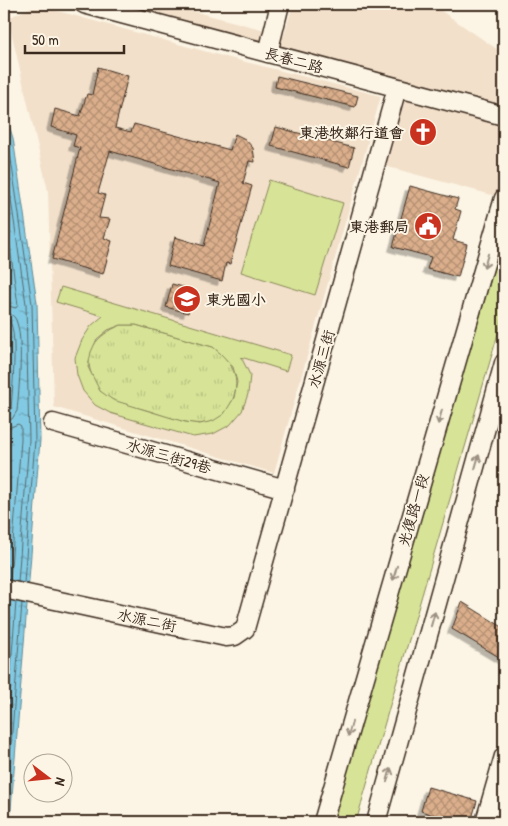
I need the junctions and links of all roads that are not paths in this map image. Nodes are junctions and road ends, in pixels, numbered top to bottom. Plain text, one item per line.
1 (84, 4) edge
2 (280, 4) edge
3 (268, 53) junction
4 (397, 88) junction
5 (504, 116) edge
6 (504, 198) edge
7 (504, 364) edge
8 (53, 423) dead end
9 (285, 489) junction
10 (4, 589) edge
11 (245, 629) joint
12 (504, 756) edge
13 (323, 822) edge
14 (376, 822) edge
15 (485, 822) edge

1 - 3 street, 長春二路
2 - 3 street
3 - 4 street, 長春二路
4 - 5 street, 長春二路
4 - 9 street, 水源三街
6 -> 13 street, 光復路一段
14 -> 7 street
8 - 9 street, 水源三街29巷
9 - 11 street, 水源三街
10 - 11 street, 水源二街
12 - 15 street

